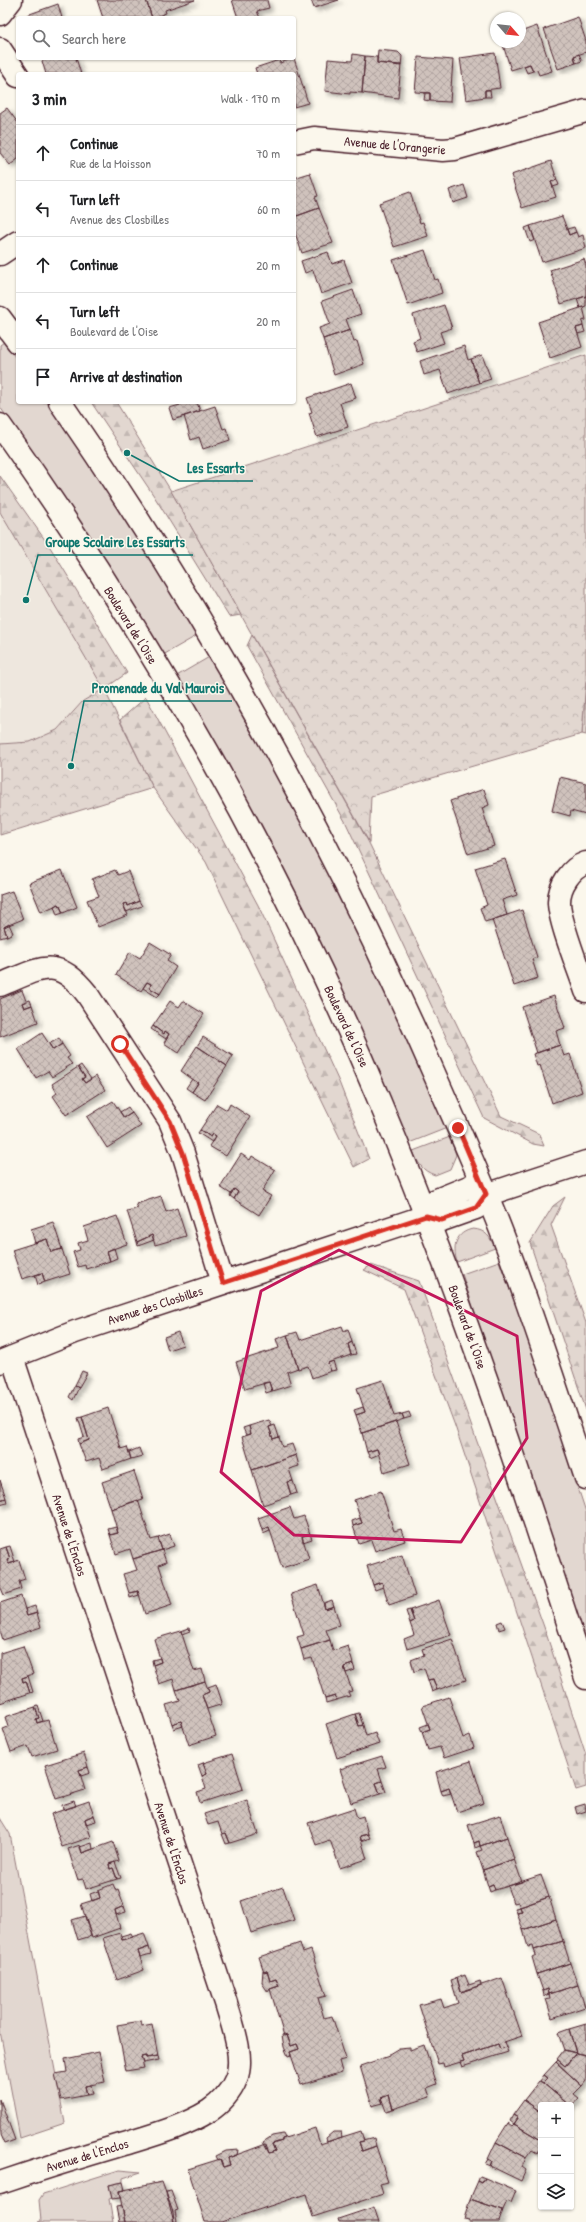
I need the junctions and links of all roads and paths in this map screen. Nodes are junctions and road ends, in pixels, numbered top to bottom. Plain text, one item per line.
1 (11, 0) edge
2 (0, 14) edge
3 (0, 49) edge
4 (16, 73) edge
5 (586, 111) edge
6 (296, 142) edge
7 (16, 243) edge
8 (0, 254) edge
9 (0, 318) edge
10 (16, 339) edge
11 (61, 404) edge
12 (0, 425) edge
13 (586, 863) edge
14 (0, 985) edge
15 (586, 991) edge
16 (586, 1162) edge
17 (486, 1194) junction
18 (426, 1216) junction
19 (223, 1283) junction
20 (6, 1360) edge
21 (586, 1478) edge
22 (586, 1678) edge
23 (0, 2183) edge

1 - 2 main road
3 - 4 main road
5 - 6 main road, Avenue de l'Orangerie
7 - 8 main road
9 - 10 main road
11 - 17 main road
12 - 18 main road, Boulevard de l'Oise
13 - 15 main road
14 - 19 main road
16 - 17 main road
17 - 18 main road
17 - 21 main road
18 - 19 main road, Avenue des Closbilles
18 - 22 main road, Boulevard de l'Oise
19 - 20 main road, Avenue des Closbilles
20 - 23 main road, Avenue de l'Enclos

